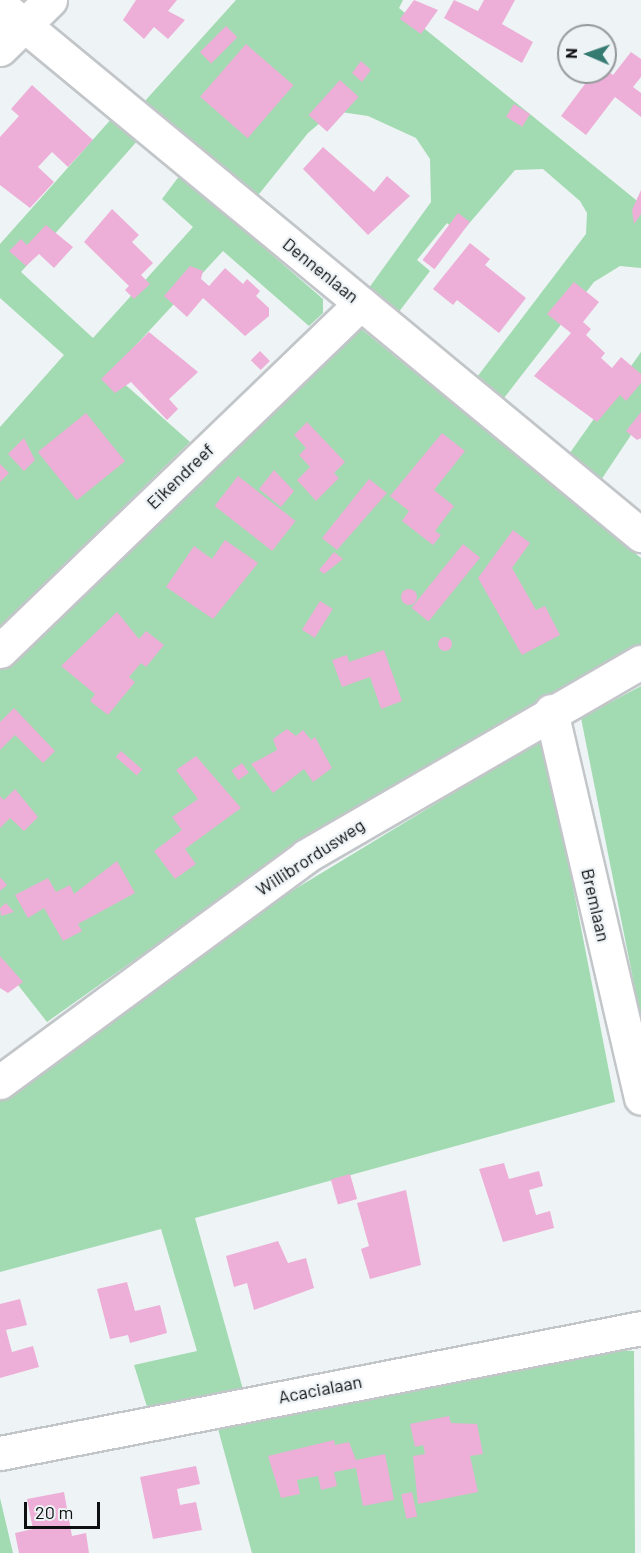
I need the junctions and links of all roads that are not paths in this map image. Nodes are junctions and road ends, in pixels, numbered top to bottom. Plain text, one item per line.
1 (50, 0) edge
2 (11, 15) edge
3 (0, 49) edge
4 (361, 303) junction
5 (641, 535) edge
6 (0, 651) edge
7 (641, 662) edge
8 (551, 711) junction
9 (0, 1082) edge
10 (641, 1098) edge
11 (641, 1328) edge
12 (0, 1452) edge

1 - 2 street
2 - 3 street
2 - 4 street, Dennenlaan
4 - 5 street, Dennenlaan
4 - 6 street, Eikendreef
7 - 8 street, Willibrordusweg
8 - 9 street, Willibrordusweg
8 - 10 street, Bremlaan
11 - 12 street, Acacialaan

